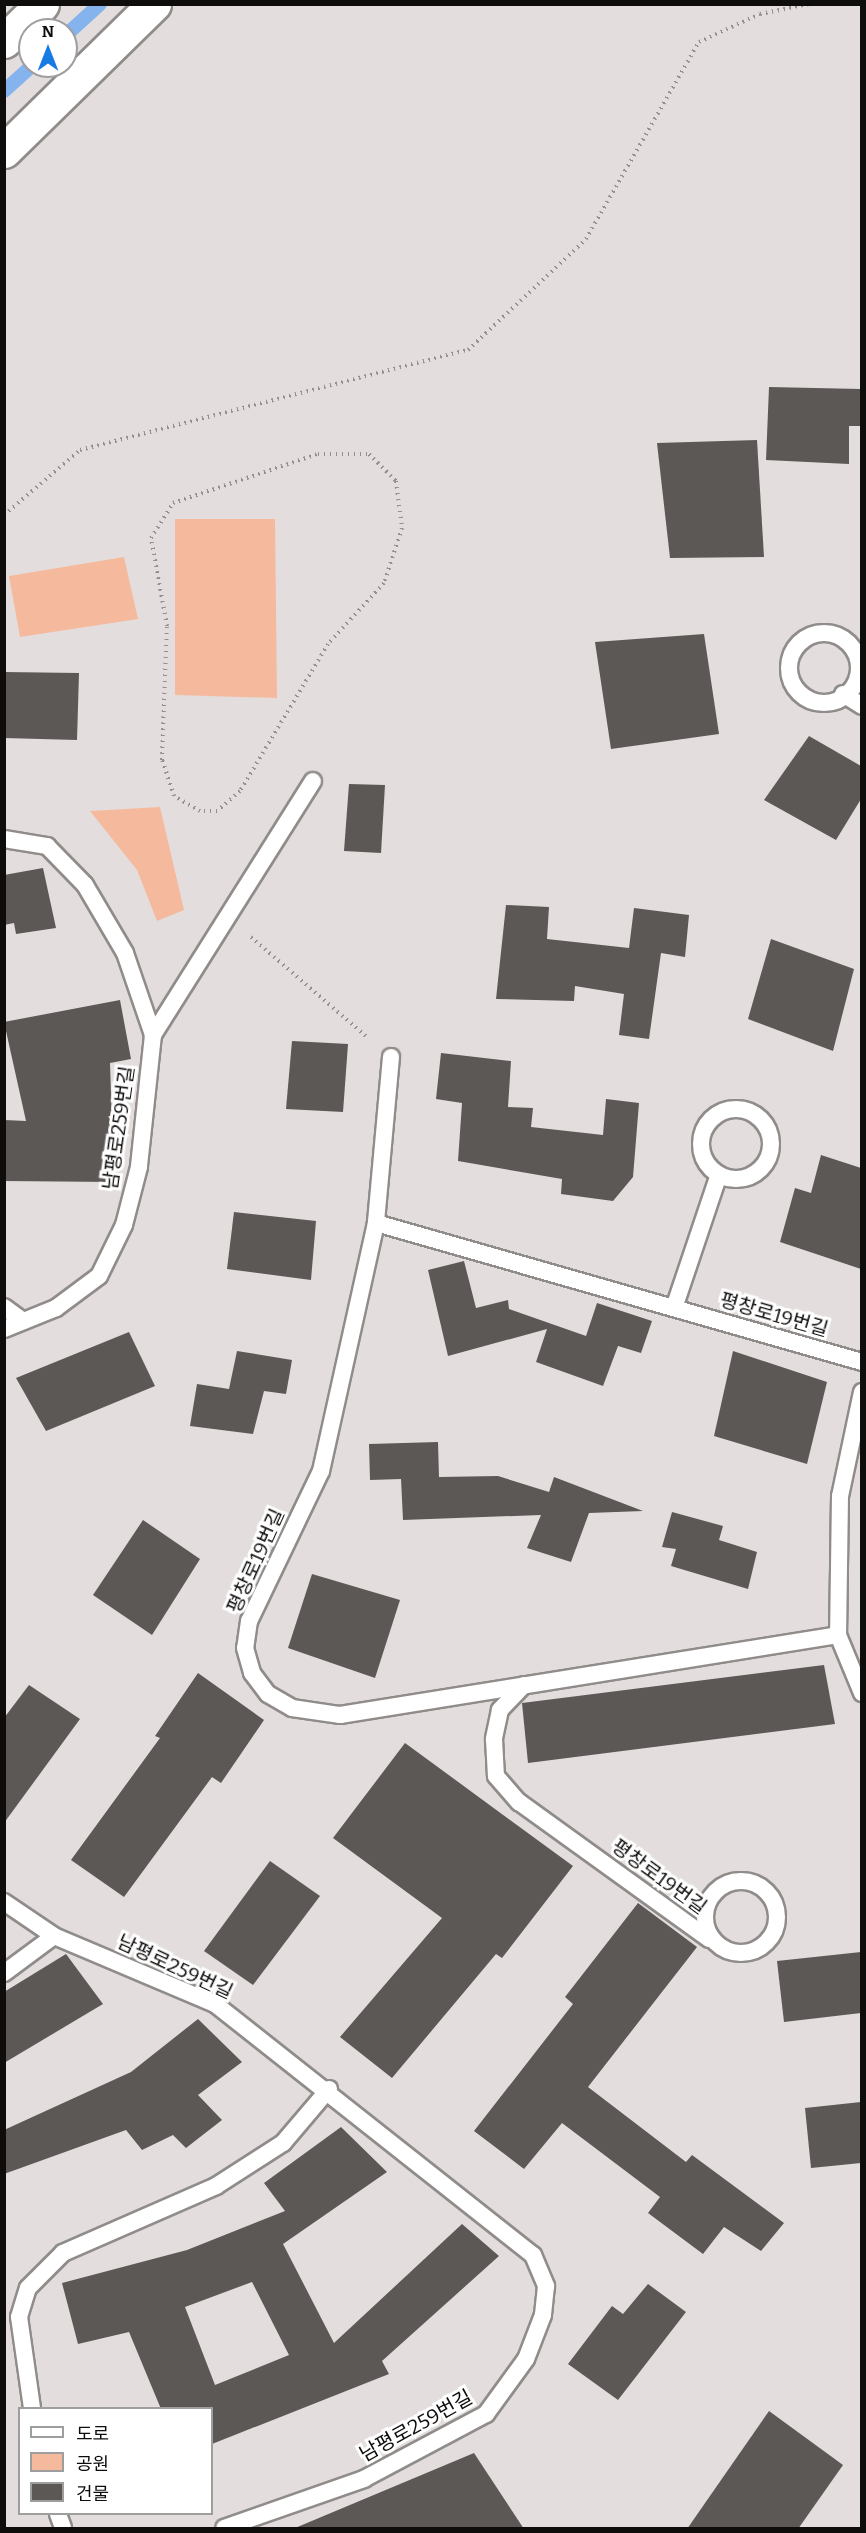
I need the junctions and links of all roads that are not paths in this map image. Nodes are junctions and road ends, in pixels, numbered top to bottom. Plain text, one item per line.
1 (42, 4) edge
2 (154, 4) edge
3 (4, 41) edge
4 (4, 151) edge
5 (843, 694) junction
6 (861, 706) edge
7 (313, 781) dead end
8 (4, 839) edge
9 (153, 1035) junction
10 (391, 1057) road end
11 (718, 1177) junction
12 (376, 1223) junction
13 (4, 1308) edge
14 (674, 1308) junction
15 (23, 1321) junction
16 (4, 1329) edge
17 (861, 1362) edge
18 (861, 1392) edge
19 (838, 1635) junction
20 (524, 1685) junction
21 (861, 1693) edge
22 (4, 1902) edge
23 (54, 1936) junction
24 (709, 1940) junction
25 (4, 1973) edge
26 (329, 2089) junction
27 (32, 2407) edge
28 (224, 2529) edge

1 - 3 street
2 - 4 street
5 - 5 lane
5 - 6 lane
7 - 9 lane, 남평로259번길
8 - 9 lane, 남평로259번길
9 - 15 lane, 남평로259번길
10 - 12 lane, 평창로19번길
11 - 11 lane
11 - 14 lane
12 - 14 lane, 평창로19번길
12 - 20 lane, 평창로19번길
13 - 15 lane
14 - 17 lane, 평창로19번길
15 - 16 lane, 남평로259번길
18 - 19 lane
19 - 20 lane, 평창로19번길
19 - 21 lane
20 - 24 lane, 평창로19번길
22 - 23 lane, 남평로259번길
23 - 25 lane
23 - 26 lane, 남평로259번길
24 - 24 lane, 평창로19번길
26 - 27 lane
26 - 28 lane, 남평로259번길

